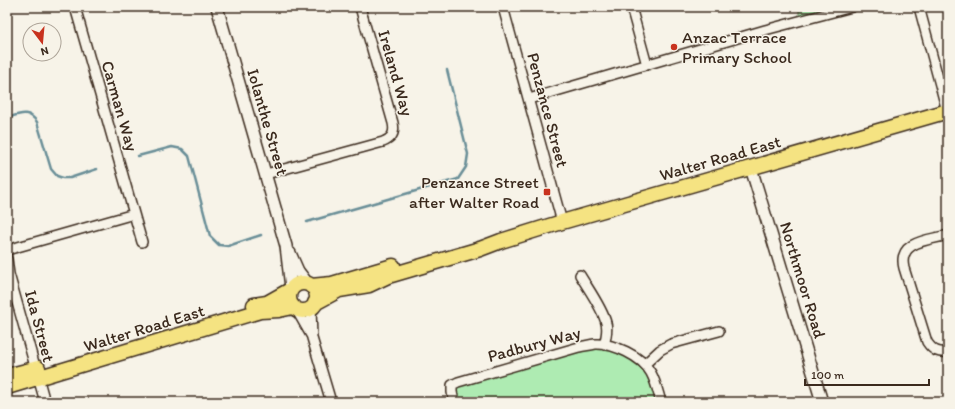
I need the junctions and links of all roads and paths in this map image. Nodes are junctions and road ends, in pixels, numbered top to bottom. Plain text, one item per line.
1 (75, 7) edge
2 (217, 7) edge
3 (360, 7) edge
4 (503, 7) edge
5 (631, 7) edge
6 (852, 7) edge
7 (919, 7) edge
8 (647, 65) junction
9 (529, 99) junction
10 (947, 111) edge
11 (751, 168) junction
12 (266, 174) junction
13 (134, 214) junction
14 (562, 222) junction
15 (948, 235) edge
16 (502, 241) junction
17 (142, 242) dead end
18 (286, 246) junction
19 (7, 250) edge
20 (7, 259) edge
21 (580, 275) dead end
22 (310, 285) junction
23 (290, 289) junction
24 (313, 305) junction
25 (294, 308) junction
26 (719, 331) dead end
27 (312, 338) junction
28 (604, 345) junction
29 (948, 352) edge
30 (645, 364) junction
31 (37, 373) junction
32 (7, 376) edge
33 (7, 387) edge
34 (45, 402) edge
35 (331, 402) edge
36 (454, 402) edge
37 (661, 402) edge
38 (822, 402) edge

1 - 13 street, Carman Way
2 - 12 street, Iolanthe Street
3 - 12 street, Ireland Way
4 - 9 street, Penzance Street
5 - 8 street
6 - 8 street
7 - 10 street
8 - 9 street
9 - 14 street, Penzance Street
10 - 11 main road, Walter Road East
11 - 14 main road, Walter Road East
11 - 38 street, Northmoor Road
12 - 18 street, Iolanthe Street
13 - 17 street, Carman Way
13 - 19 street
14 - 16 main road, Walter Road East
15 - 29 street
16 - 22 main road, Walter Road East
16 - 24 main road, Walter Road East
18 - 22 street, Iolanthe Street
18 - 23 street, Iolanthe Street
20 - 31 street, Ida Street
21 - 28 street
22 - 23 main road
22 - 24 main road
23 - 25 main road
23 - 31 main road, Walter Road East
24 - 25 main road
24 - 27 street
25 - 27 street
25 - 31 main road, Walter Road East
26 - 30 street
27 - 35 street
28 - 30 street, Padbury Way
28 - 36 street, Padbury Way
30 - 37 street, Padbury Way
31 - 32 main road, Walter Road East
31 - 33 main road, Walter Road East
31 - 34 street, Ida Street

